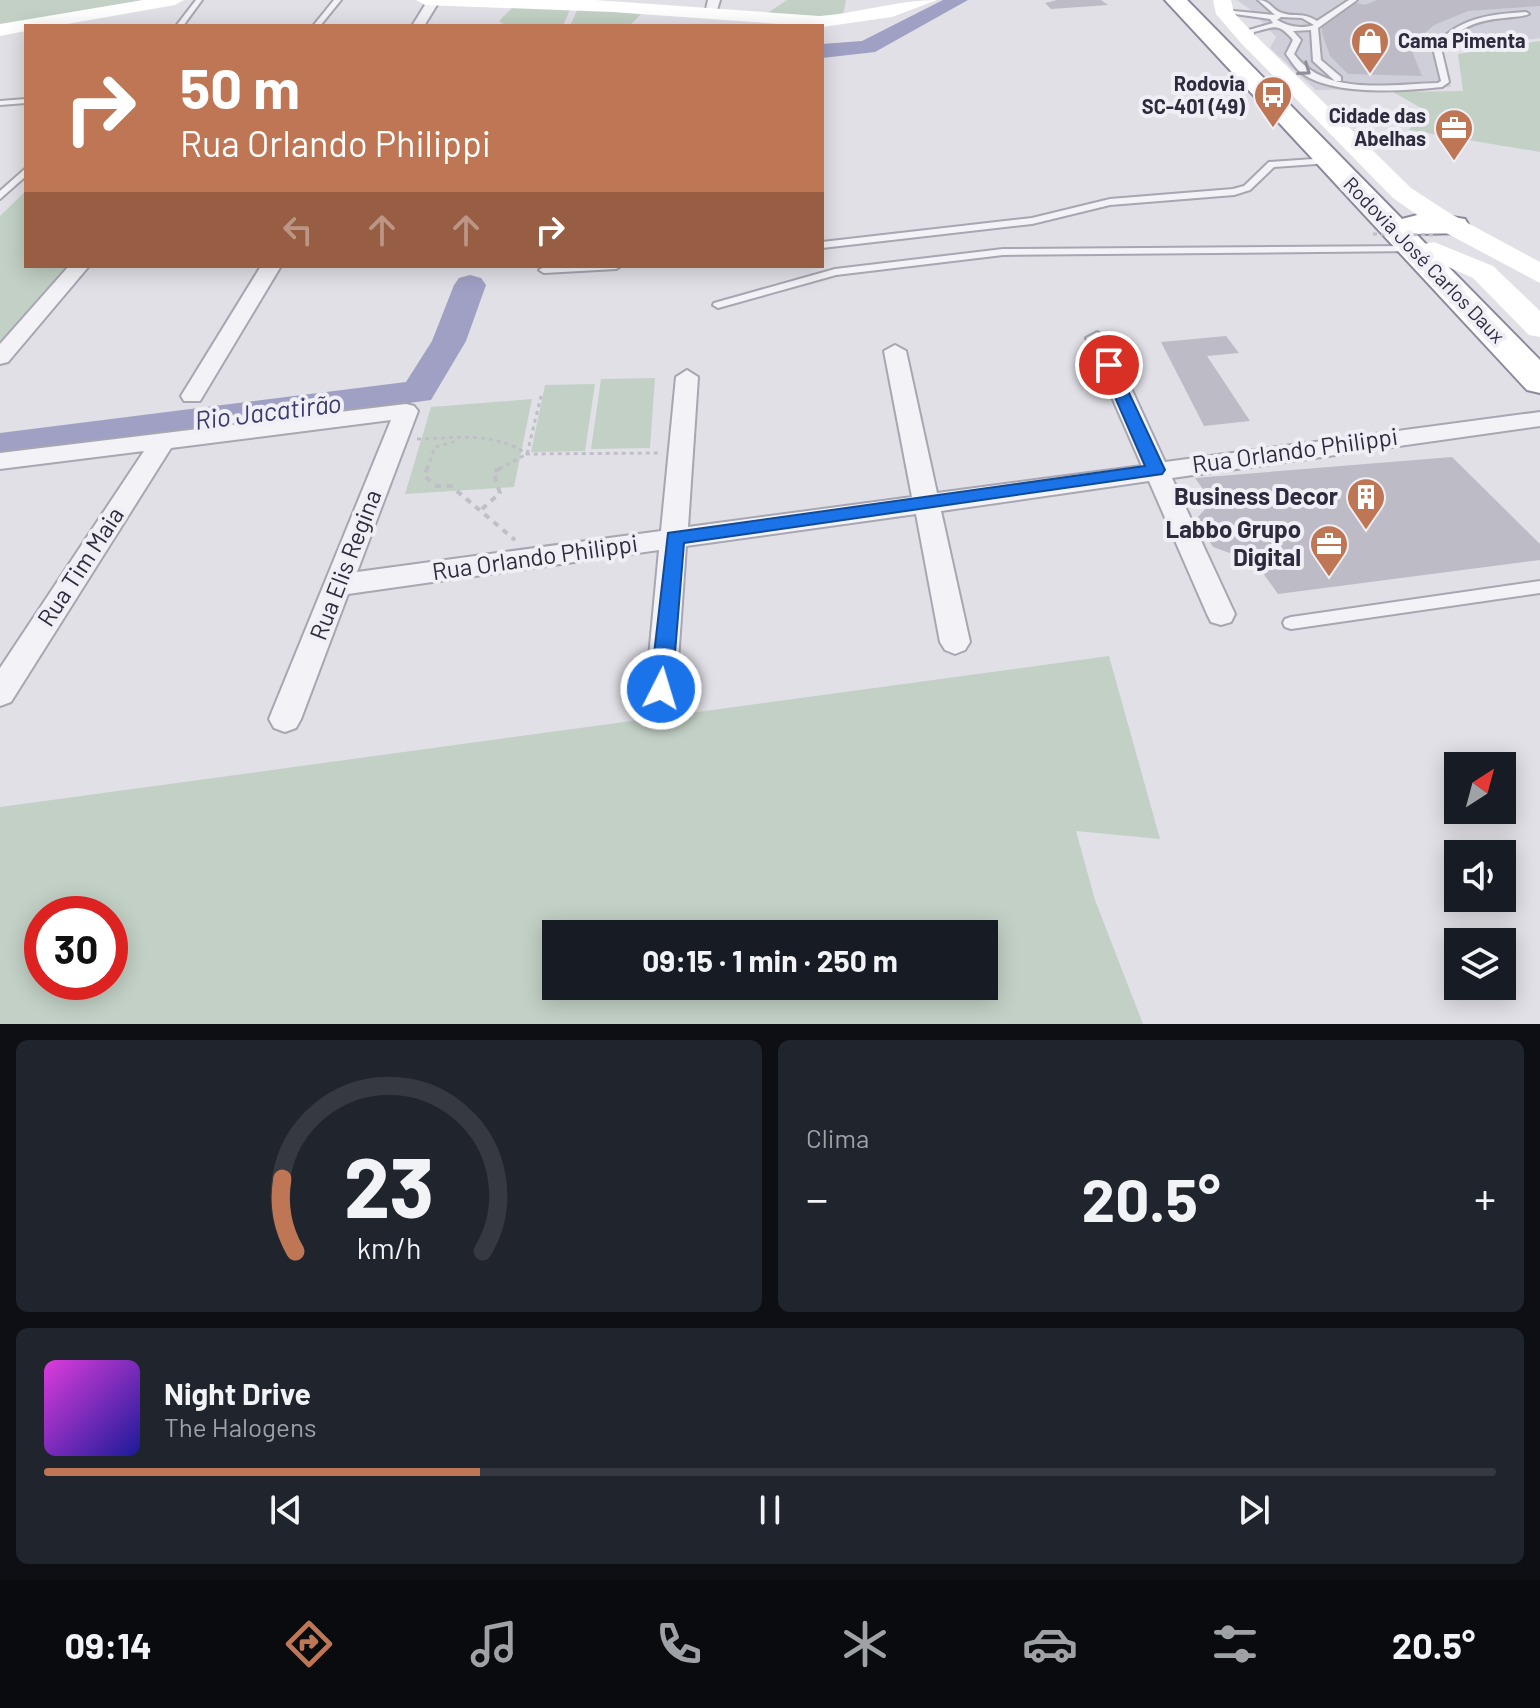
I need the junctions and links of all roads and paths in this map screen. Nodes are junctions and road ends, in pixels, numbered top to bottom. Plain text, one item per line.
1 (175, 0) edge
2 (199, 0) edge
3 (338, 0) edge
4 (425, 0) edge
5 (434, 0) edge
6 (928, 0) edge
7 (1153, 0) edge
8 (1261, 0) edge
9 (1354, 0) edge
10 (524, 1) edge
11 (603, 3) edge
12 (685, 6) edge
13 (1185, 6) edge
14 (713, 7) edge
15 (1224, 9) edge
16 (1526, 14) dead end
17 (1278, 21) junction
18 (35, 24) edge
19 (181, 24) edge
20 (318, 24) edge
21 (419, 24) edge
22 (1316, 25) junction
23 (24, 26) edge
24 (0, 30) edge
25 (1248, 39) junction
26 (1357, 86) junction
27 (24, 101) edge
28 (0, 103) edge
29 (1331, 119) junction
30 (1336, 159) junction
31 (24, 173) edge
32 (0, 196) edge
33 (1373, 234) dead end
34 (1430, 237) junction
35 (880, 239) junction
36 (824, 245) edge
37 (893, 263) junction
38 (77, 268) edge
39 (270, 268) edge
40 (580, 268) edge
41 (544, 270) dead end
42 (1540, 274) edge
43 (718, 305) dead end
44 (1540, 328) edge
45 (1097, 338) dead end
46 (895, 351) dead end
47 (1540, 356) edge
48 (0, 357) edge
49 (687, 377) dead end
50 (1540, 382) edge
51 (192, 396) dead end
52 (541, 396) dead end
53 (1540, 419) edge
54 (463, 439) junction
55 (395, 440) junction
56 (163, 441) junction
57 (681, 452) junction
58 (527, 454) junction
59 (0, 461) edge
60 (1156, 470) junction
61 (925, 503) junction
62 (482, 509) junction
63 (675, 538) junction
64 (534, 558) junction
65 (338, 585) junction
66 (1540, 587) edge
67 (1221, 614) dead end
68 (1291, 623) dead end
69 (955, 642) dead end
70 (661, 689) dead end
71 (0, 693) edge
72 (285, 719) dead end

1 - 18 main road
2 - 19 lane
3 - 20 lane
4 - 5 main road
5 - 10 main road
5 - 21 street
6 - 14 main road
7 - 13 highway, Rodovia José Carlos Daux
8 - 17 lane
9 - 22 lane
10 - 11 main road
11 - 12 main road
12 - 14 main road
13 - 30 highway, Rodovia José Carlos Daux
15 - 17 lane
15 - 25 main road
16 - 26 lane
17 - 22 lane
17 - 22 lane
17 - 25 lane
17 -> 26 lane
22 - 26 lane
23 - 24 main road
25 - 29 main road
27 - 28 lane
29 - 30 highway
29 - 34 main road
30 - 34 highway, Rodovia José Carlos Daux
30 - 35 lane
31 - 32 lane
33 - 34 path, bridge
34 - 37 lane
34 - 42 main road
34 - 44 main road
34 - 47 highway, Rodovia José Carlos Daux
34 - 50 highway, Rodovia José Carlos Daux
35 - 36 lane
35 - 37 lane
37 - 43 lane
38 - 48 street
39 - 51 street
40 - 41 lane
45 - 60 street
46 - 61 street
49 - 57 street
52 - 58 path
53 - 60 street, Rua Orlando Philippi
54 - 55 path
54 - 58 path
54 - 62 path
55 - 56 street, Rua Elis Regina
55 - 65 street, Rua Elis Regina
56 - 59 street
56 - 71 street, Rua Tim Maia
57 - 58 path
57 - 63 street
58 - 62 path
60 - 61 street, Rua Orlando Philippi
60 - 67 street
61 - 63 street, Rua Orlando Philippi
61 - 69 street
62 - 64 path
63 - 64 street, Rua Orlando Philippi
63 - 70 street
64 - 65 street, Rua Orlando Philippi
65 - 72 street, Rua Elis Regina
66 - 68 lane

